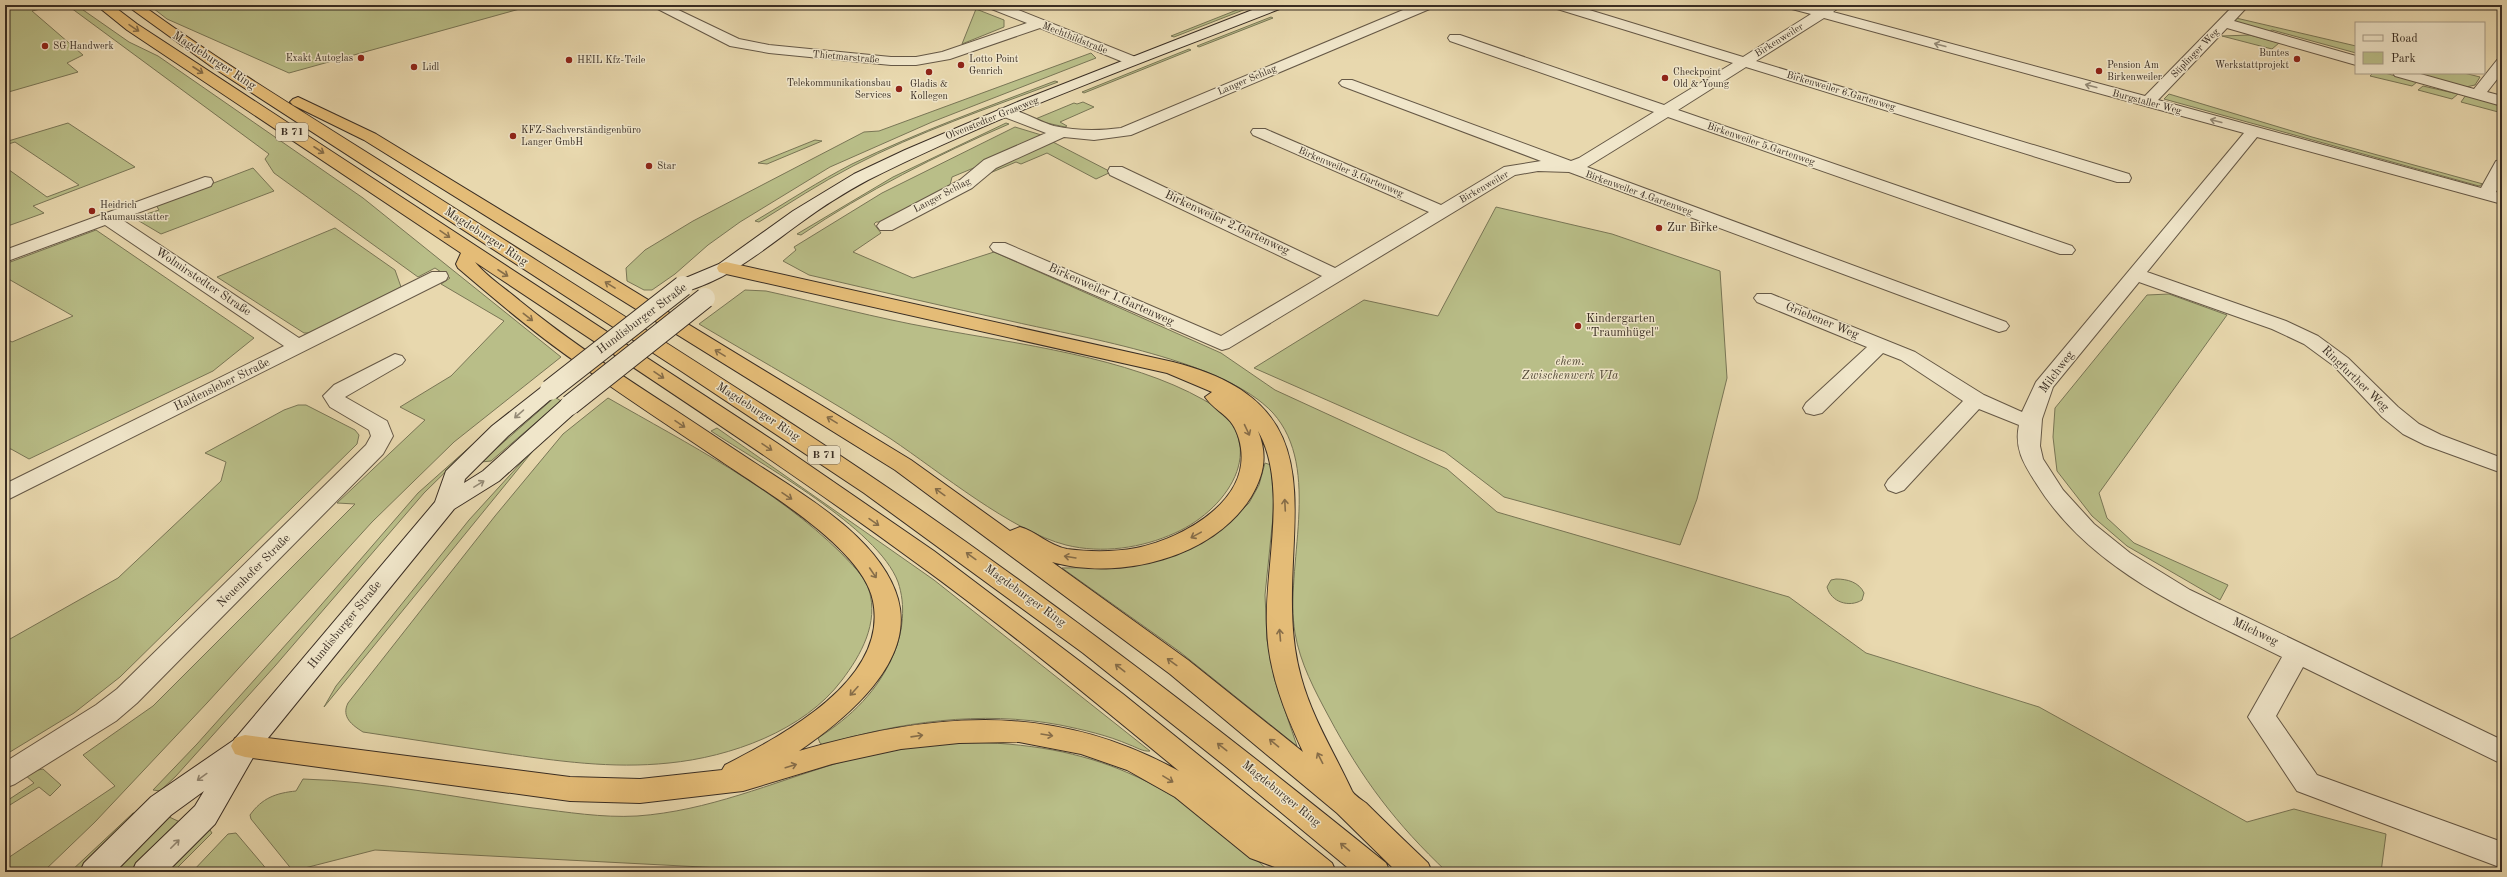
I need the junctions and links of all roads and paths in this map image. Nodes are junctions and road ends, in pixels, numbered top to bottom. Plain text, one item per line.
1 (103, 5) edge
2 (133, 5) edge
3 (657, 5) edge
4 (994, 5) edge
5 (1277, 5) edge
6 (1427, 5) edge
7 (1559, 5) edge
8 (1793, 5) edge
9 (2242, 5) edge
10 (1828, 9) edge
11 (2224, 23) junction
12 (1039, 24) junction
13 (1455, 38) dead end
14 (2355, 61) edge
15 (1133, 62) junction
16 (1745, 62) junction
17 (2502, 63) edge
18 (2404, 74) edge
19 (243, 80) junction
20 (1347, 83) dead end
21 (2477, 95) junction
22 (2502, 101) edge
23 (2148, 102) junction
24 (1666, 111) junction
25 (1005, 112) junction
26 (2254, 131) junction
27 (1063, 132) junction
28 (1258, 132) dead end
29 (2502, 164) edge
30 (1568, 167) junction
31 (1116, 171) dead end
32 (2123, 178) dead end
33 (205, 182) dead end
34 (2494, 197) edge
35 (1443, 212) junction
36 (107, 218) junction
37 (886, 226) dead end
38 (999, 246) dead end
39 (2066, 250) dead end
40 (471, 252) junction
41 (5, 256) edge
42 (726, 268) junction
43 (2136, 274) junction
44 (439, 276) dead end
45 (1337, 276) junction
46 (1764, 298) dead end
47 (1999, 326) dead end
48 (1222, 344) joint
49 (1880, 344) junction
50 (299, 347) junction
51 (1133, 359) junction
52 (395, 360) dead end
53 (1976, 400) junction
54 (1814, 408) dead end
55 (2031, 421) junction
56 (2502, 466) edge
57 (1896, 485) dead end
58 (5, 493) edge
59 (446, 504) junction
60 (972, 515) junction
61 (2297, 653) junction
62 (245, 746) junction
63 (2502, 752) edge
64 (5, 776) edge
65 (712, 784) junction
66 (1347, 804) junction
67 (2502, 855) edge
68 (1320, 871) edge
69 (95, 872) edge
70 (147, 872) edge
71 (1375, 872) edge
72 (1417, 872) edge

1 -> 40 highway, Magdeburger Ring / B 71
2 - 19 highway, Magdeburger Ring / B 71
3 - 12 street, Thietmarstraße
4 - 12 street, Mechthildstraße
5 - 15 street, Olvenstedter Graseweg
6 - 27 street, Langer Schlag
7 - 16 street, Birkenweiler 6.Gartenweg
8 - 10 street, Burgstaller Weg
9 - 11 street, Süplinger Weg
10 - 16 street, Birkenweiler
23 -> 10 street, Burgstaller Weg
11 - 14 street
11 - 23 street, Süplinger Weg
12 - 15 street, Mechthildstraße
13 - 24 street, Birkenweiler 5.Gartenweg
15 - 25 street, Olvenstedter Graseweg
16 - 24 street, Birkenweiler
16 - 32 street, Birkenweiler 6.Gartenweg
17 - 21 street
18 - 21 street
60 -> 19 highway
71 -> 19 highway, Magdeburger Ring / B 71
20 - 30 street, Birkenweiler 4.Gartenweg
21 - 22 street
26 -> 23 street, Burgstaller Weg
24 - 30 street, Birkenweiler
24 - 39 street, Birkenweiler 5.Gartenweg
25 - 27 street, Langer Schlag
25 - 42 street, Olvenstedter Graseweg
26 - 34 street, Burgstaller Weg
26 - 43 street, Milchweg
27 - 37 street, Langer Schlag
28 - 35 street, Birkenweiler 3.Gartenweg
29 - 34 street
30 - 35 street, Birkenweiler
30 - 47 street, Birkenweiler 4.Gartenweg
31 - 45 street, Birkenweiler 2.Gartenweg
33 - 36 street
35 - 45 street, Birkenweiler
36 - 41 street
36 - 50 street, Wolmirstedter Straße
38 - 48 street, Birkenweiler 1.Gartenweg
40 -> 65 highway
40 -> 68 highway, Magdeburger Ring / B 71
42 - 51 highway
59 -> 42 street, Hundisburger Straße, bridge
42 -> 59 street, Hundisburger Straße, bridge
43 - 55 street, Milchweg
43 - 56 street, Ringfurther Weg
44 - 50 street, Haldensleber Straße
45 - 48 street, Birkenweiler
46 - 49 street, Griebener Weg
49 - 53 street, Griebener Weg
49 - 54 street
50 - 58 street, Haldensleber Straße
51 -> 60 highway
66 -> 51 highway
52 - 64 street, Neuenhofer Straße
53 - 55 street, Griebener Weg
53 - 57 street
55 - 61 street, Milchweg
59 - 62 street, Hundisburger Straße
66 -> 60 highway
61 - 63 street, Milchweg
61 - 67 street
62 - 65 highway
62 -> 69 street, Hundisburger Straße
70 -> 62 street, Hundisburger Straße
65 -> 68 highway
66 - 72 highway

